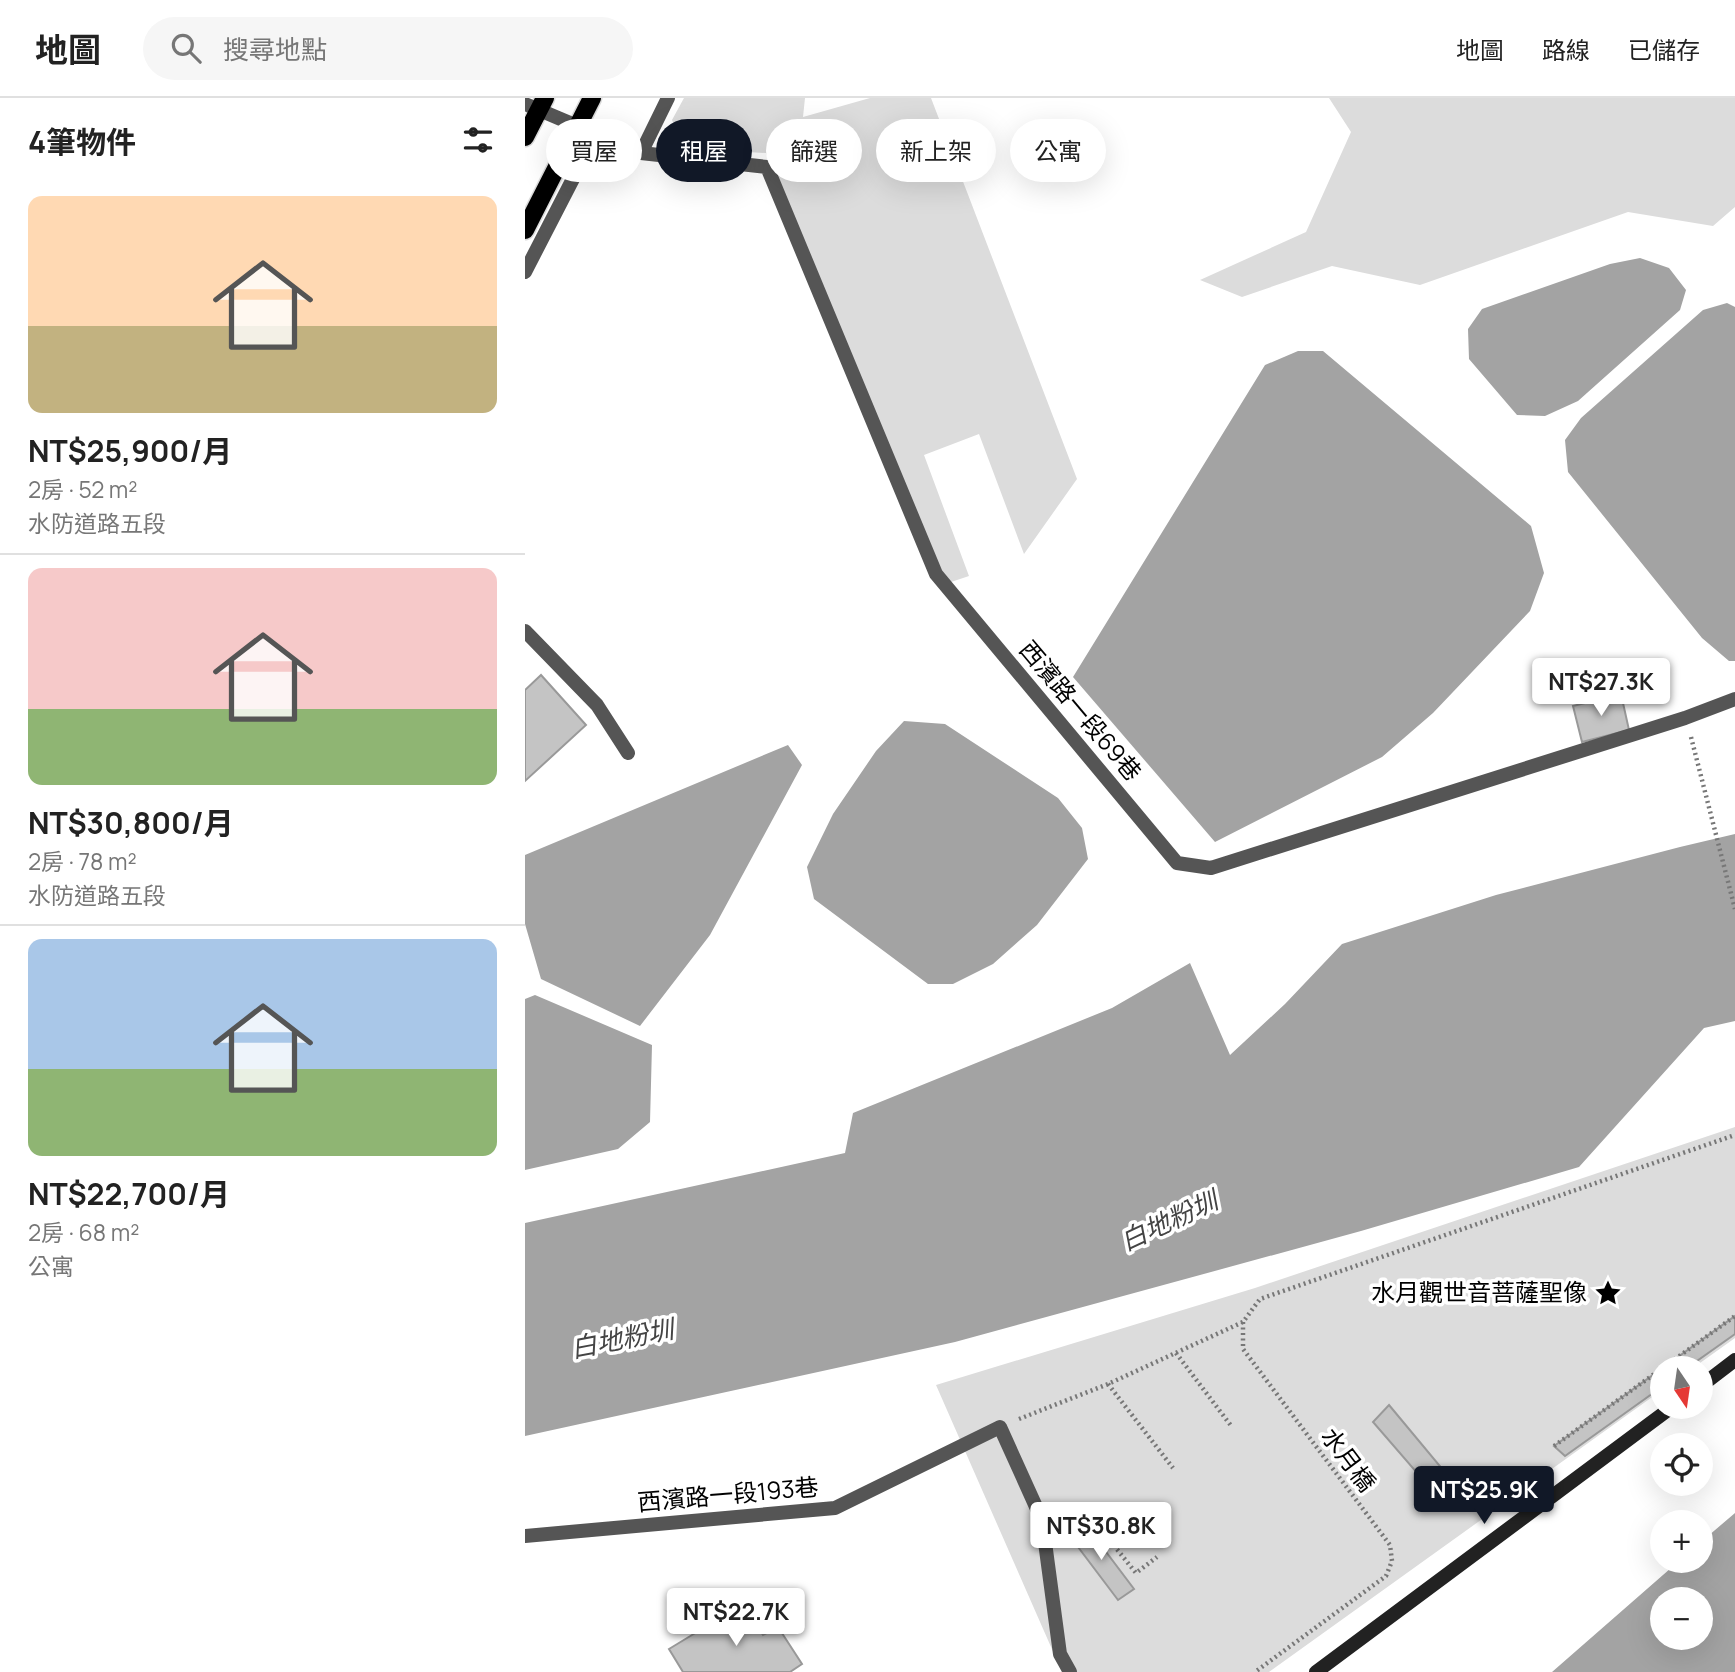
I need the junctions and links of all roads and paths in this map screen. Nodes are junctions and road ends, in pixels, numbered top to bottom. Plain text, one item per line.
1 (592, 98) edge
2 (668, 98) edge
3 (536, 104) edge
4 (564, 119) edge
5 (581, 119) edge
6 (525, 137) edge
7 (642, 151) edge
8 (642, 153) edge
9 (549, 182) edge
10 (571, 182) edge
11 (525, 230) edge
12 (525, 272) edge
13 (525, 631) edge
14 (1735, 699) edge
15 (1685, 718) junction
16 (628, 753) dead end
17 (1735, 909) edge
18 (1735, 1135) edge
19 (1735, 1316) edge
20 (1243, 1322) junction
21 (1176, 1353) junction
22 (1735, 1360) edge
23 (1713, 1376) edge
24 (1108, 1384) junction
25 (1656, 1419) edge
26 (1000, 1427) junction
27 (1232, 1427) dead end
28 (1554, 1446) dead end
29 (1173, 1468) dead end
30 (1120, 1504) dead end
31 (525, 1536) edge
32 (1157, 1557) dead end
33 (1070, 1672) edge
34 (1255, 1672) edge
35 (1317, 1672) edge

1 - 5 main road
2 - 7 street
3 - 4 street
3 - 6 main road
8 - 15 street, 西濱路一段69巷
9 - 11 main road
10 - 12 street
13 - 16 street
14 - 15 street, 西濱路一段69巷
15 - 17 path
18 - 20 path
19 - 28 path
20 - 21 path
20 - 34 path, 水月橋
21 - 24 path
21 - 27 path
22 - 23 street
24 - 26 path
24 - 29 path
25 - 35 street
26 - 31 street, 西濱路一段193巷
26 - 33 street
30 - 32 path

